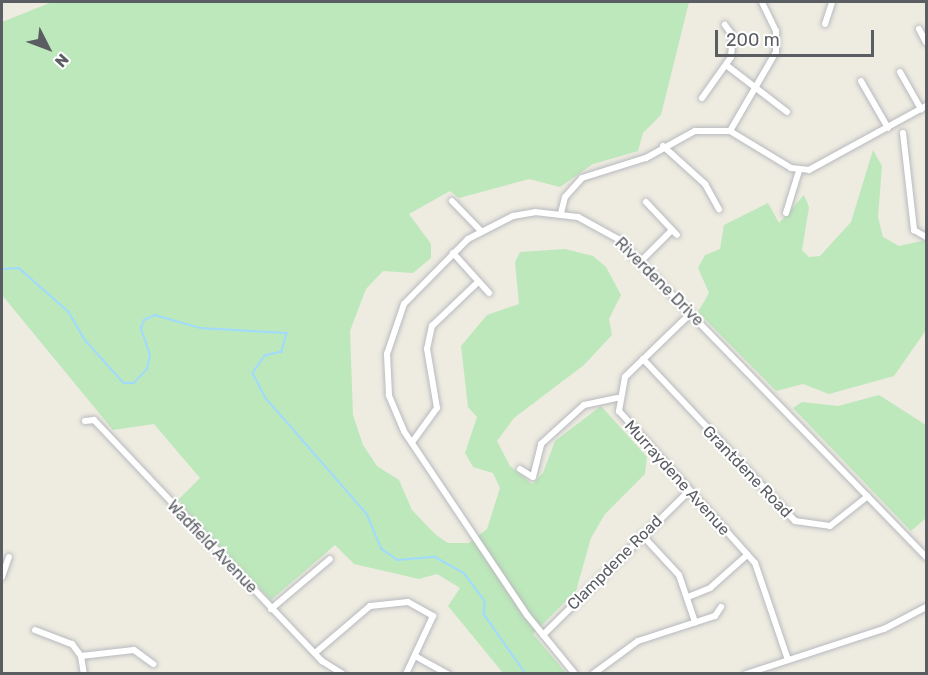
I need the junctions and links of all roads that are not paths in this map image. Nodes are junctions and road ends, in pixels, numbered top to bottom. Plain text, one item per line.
1 (762, 2) edge
2 (832, 2) edge
3 (825, 24) dead end
4 (725, 25) dead end
5 (919, 29) dead end
6 (927, 42) edge
7 (726, 66) junction
8 (900, 72) dead end
9 (861, 81) dead end
10 (758, 88) junction
11 (702, 98) dead end
12 (924, 107) edge
13 (787, 112) dead end
14 (888, 128) junction
15 (730, 131) junction
16 (903, 133) dead end
17 (663, 147) junction
18 (799, 171) junction
19 (452, 201) dead end
20 (646, 202) dead end
21 (719, 209) dead end
22 (561, 213) junction
23 (786, 213) dead end
24 (480, 230) junction
25 (927, 237) edge
26 (453, 253) junction
27 (641, 261) junction
28 (478, 282) junction
29 (489, 293) dead end
30 (692, 313) junction
31 (643, 358) junction
32 (617, 398) junction
33 (85, 421) dead end
34 (412, 441) junction
35 (520, 469) dead end
36 (688, 492) junction
37 (868, 496) junction
38 (642, 535) junction
39 (747, 555) junction
40 (9, 557) dead end
41 (927, 557) edge
42 (330, 559) dead end
43 (2, 577) edge
44 (688, 597) junction
45 (721, 607) dead end
46 (927, 607) edge
47 (271, 609) junction
48 (695, 622) junction
49 (35, 630) dead end
50 (543, 635) junction
51 (315, 653) junction
52 (81, 656) junction
53 (415, 656) junction
54 (788, 660) junction
55 (153, 664) dead end
56 (84, 674) edge
57 (343, 674) edge
58 (406, 674) edge
59 (448, 674) edge
60 (575, 674) edge
61 (593, 674) edge
62 (746, 674) edge

1 - 10 street
2 - 3 street
4 - 7 street
5 - 6 street
7 - 10 street
7 - 11 street
8 - 12 street
9 - 14 street
10 - 13 street
10 - 15 street
12 - 14 street
14 - 18 street
15 - 17 street
15 - 18 street
16 - 25 street
17 - 21 street
17 - 22 street
18 - 23 street
19 - 24 street
20 - 27 street
22 - 24 street, Riverdene Drive
22 - 27 street, Riverdene Drive
24 - 26 street, Riverdene Drive
26 - 28 street
26 - 34 street, Riverdene Drive
27 - 30 street, Riverdene Drive
28 - 29 street
28 - 34 street
30 - 31 street
30 - 37 street, Riverdene Drive
31 - 32 street
31 - 37 street, Grantdene Road
32 - 35 street
32 - 36 street, Murraydene Avenue
33 - 47 street, Wadfield Avenue
34 - 50 street, Riverdene Drive
36 - 38 street, Clampdene Road
36 - 39 street, Murraydene Avenue
37 - 41 street, Riverdene Drive
38 - 44 street
38 - 50 street, Clampdene Road
39 - 44 street
39 - 54 street, Murraydene Avenue
40 - 43 street
42 - 47 street
44 - 48 street
45 - 48 street
46 - 54 street
47 - 51 street, Wadfield Avenue
48 - 61 street
49 - 52 street
50 - 60 street, Riverdene Drive
51 - 53 street
51 - 57 street, Wadfield Avenue
52 - 55 street
52 - 56 street
53 - 58 street
53 - 59 street
54 - 62 street

